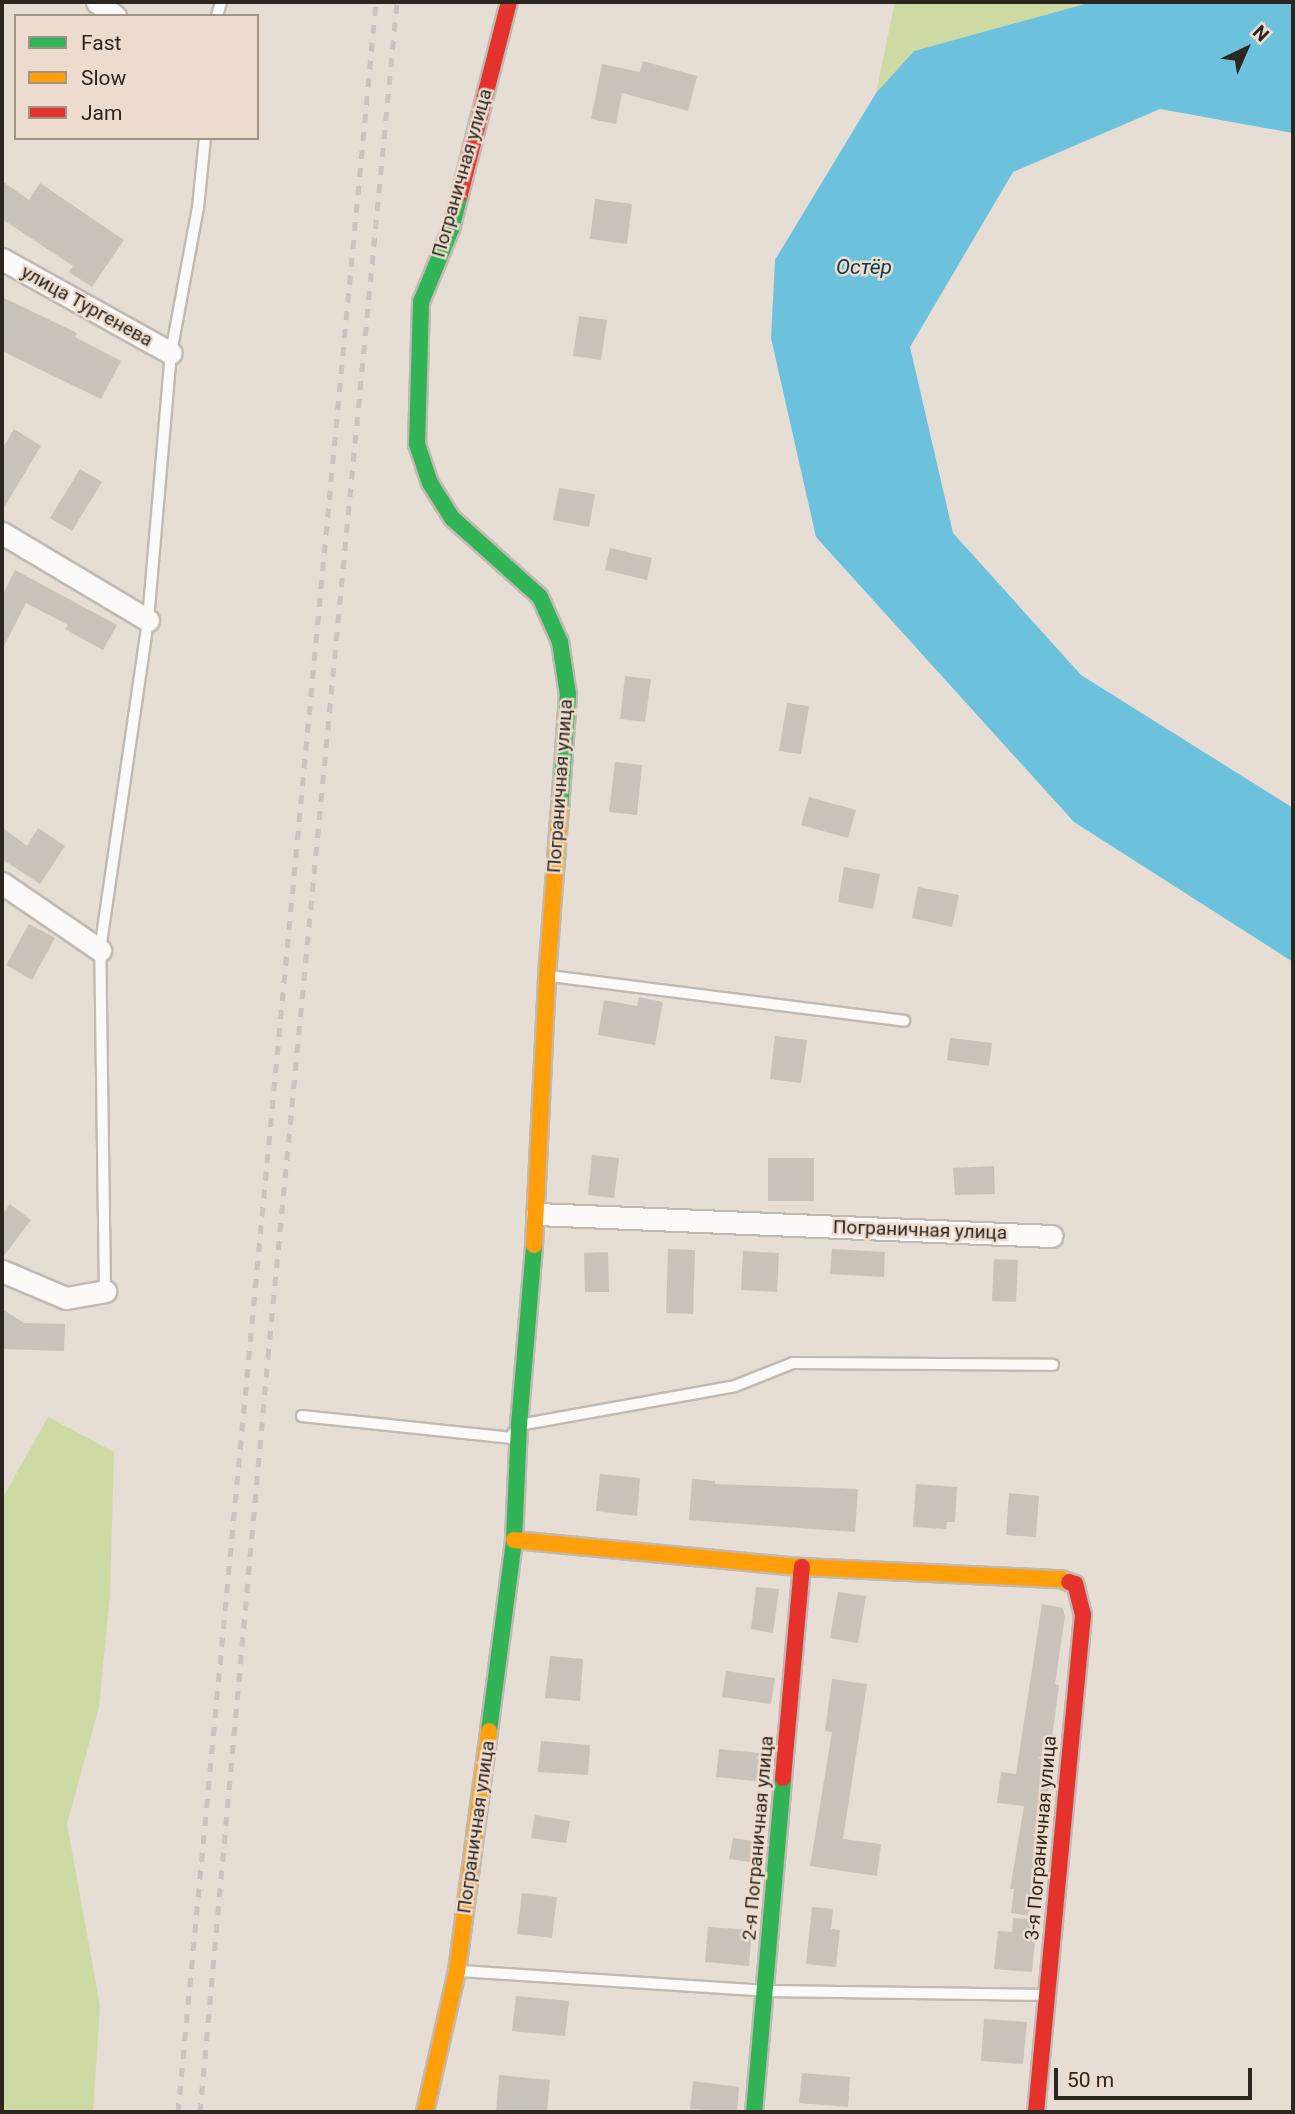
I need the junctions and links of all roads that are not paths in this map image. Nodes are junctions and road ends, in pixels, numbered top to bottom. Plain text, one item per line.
1 (97, 2) edge
2 (509, 2) edge
3 (112, 14) edge
4 (205, 140) edge
5 (2, 258) edge
6 (171, 353) junction
7 (2, 533) edge
8 (148, 620) junction
9 (2, 883) edge
10 (100, 950) junction
11 (547, 976) junction
12 (905, 1021) dead end
13 (537, 1214) junction
14 (1052, 1236) dead end
15 (2, 1271) edge
16 (105, 1290) joint
17 (1053, 1365) dead end
18 (302, 1416) dead end
19 (519, 1425) junction
20 (514, 1540) junction
21 (802, 1567) junction
22 (457, 1971) junction
23 (766, 1992) junction
24 (1047, 1995) junction
25 (425, 2112) edge
26 (754, 2112) edge
27 (1036, 2112) edge

1 - 3 street
2 - 11 street, Пограничная улица
4 - 6 lane
5 - 6 street, улица Тургенева
6 - 8 lane
7 - 8 street
8 - 10 lane
9 - 10 street
10 - 16 lane
11 - 12 lane
11 - 13 street, Пограничная улица
13 - 14 street, Пограничная улица
13 - 19 street, Пограничная улица
15 - 16 street
17 - 19 lane
18 - 19 lane
19 - 20 street, Пограничная улица
20 - 21 street
20 - 22 street, Пограничная улица
21 - 23 street, 2-я Пограничная улица
21 - 24 street, 3-я Пограничная улица
22 - 23 lane
22 - 25 street, Пограничная улица
23 - 24 lane
23 - 26 street, 2-я Пограничная улица
24 - 27 street, 3-я Пограничная улица

